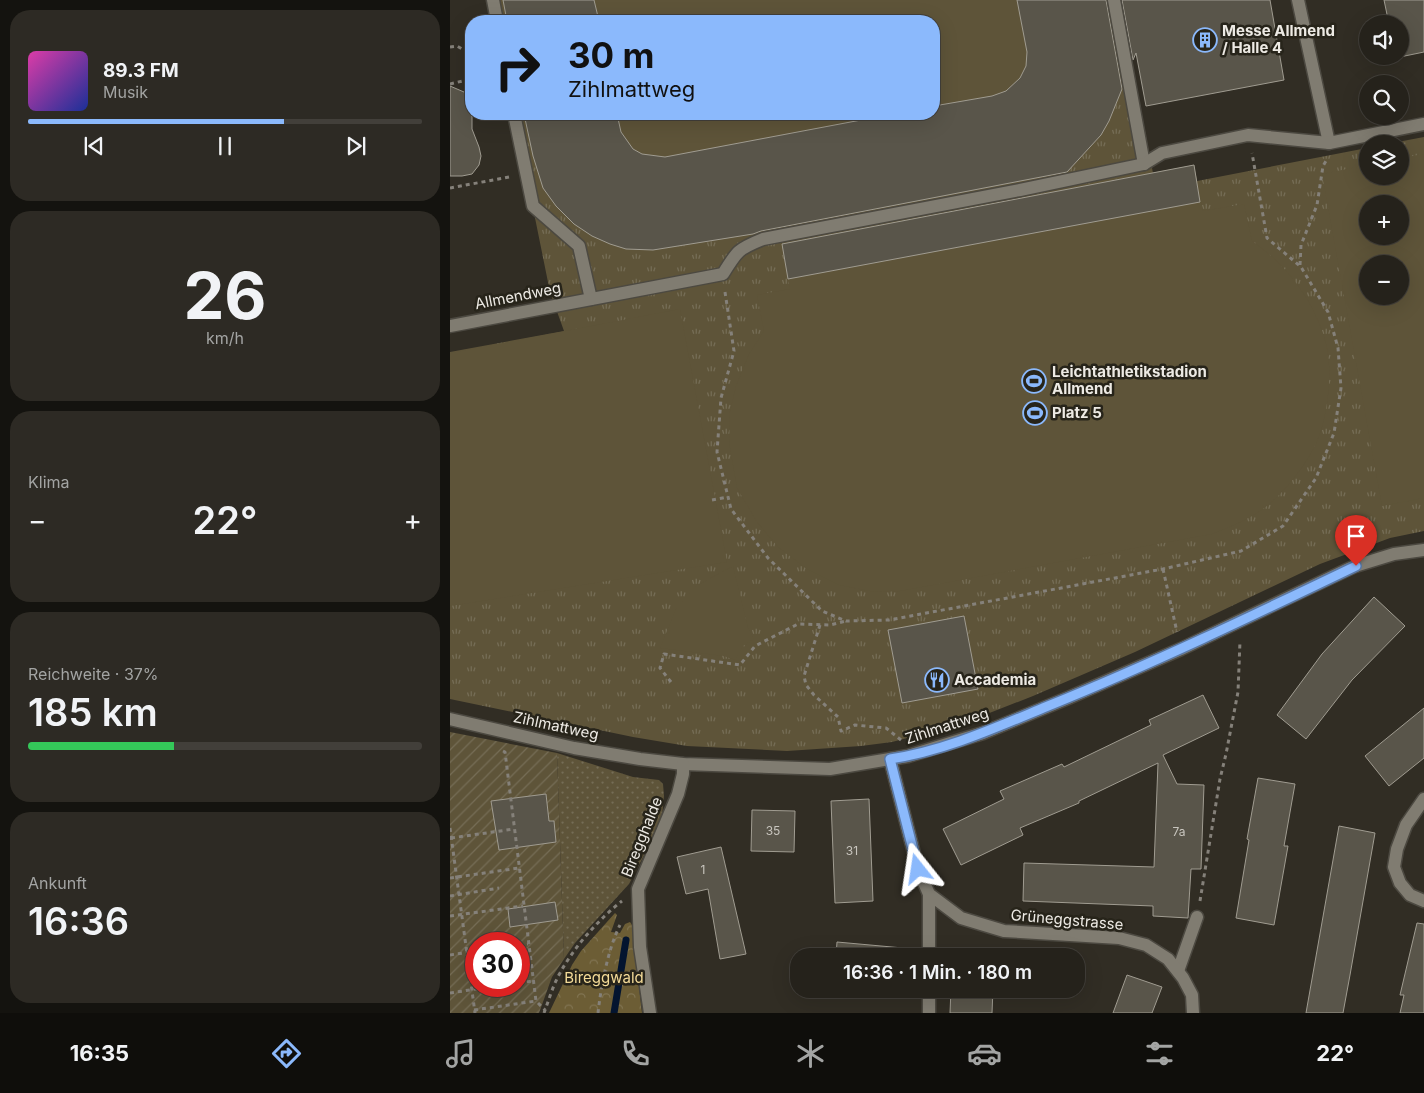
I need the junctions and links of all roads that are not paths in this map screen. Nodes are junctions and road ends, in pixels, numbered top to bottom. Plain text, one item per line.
1 (493, 0) edge
2 (1114, 0) edge
3 (1298, 0) edge
4 (496, 15) edge
5 (515, 120) edge
6 (1424, 124) edge
7 (1329, 143) junction
8 (1144, 164) junction
9 (591, 299) junction
10 (450, 326) edge
11 (1424, 550) edge
12 (450, 718) edge
13 (890, 759) junction
14 (683, 764) junction
15 (1424, 799) edge
16 (929, 894) junction
17 (1424, 901) edge
18 (1197, 917) road end
19 (929, 948) edge
20 (1178, 971) junction
21 (929, 998) edge
22 (650, 1013) edge
23 (929, 1013) edge
24 (1193, 1013) edge

1 - 4 street
2 - 8 street
3 - 7 street
5 - 9 street
6 - 7 street
7 - 8 street
8 - 9 street, Allmendweg
9 - 10 street, Allmendweg
11 - 13 street, Zihlmattweg
12 - 14 street, Zihlmattweg
13 - 14 street, Zihlmattweg
13 - 16 street, Grüneggstrasse
14 - 22 street, Biregghalde
15 - 17 street
16 - 19 street
16 - 20 street, Grüneggstrasse
18 - 20 street
20 - 24 street, Grüneggstrasse
21 - 23 street

